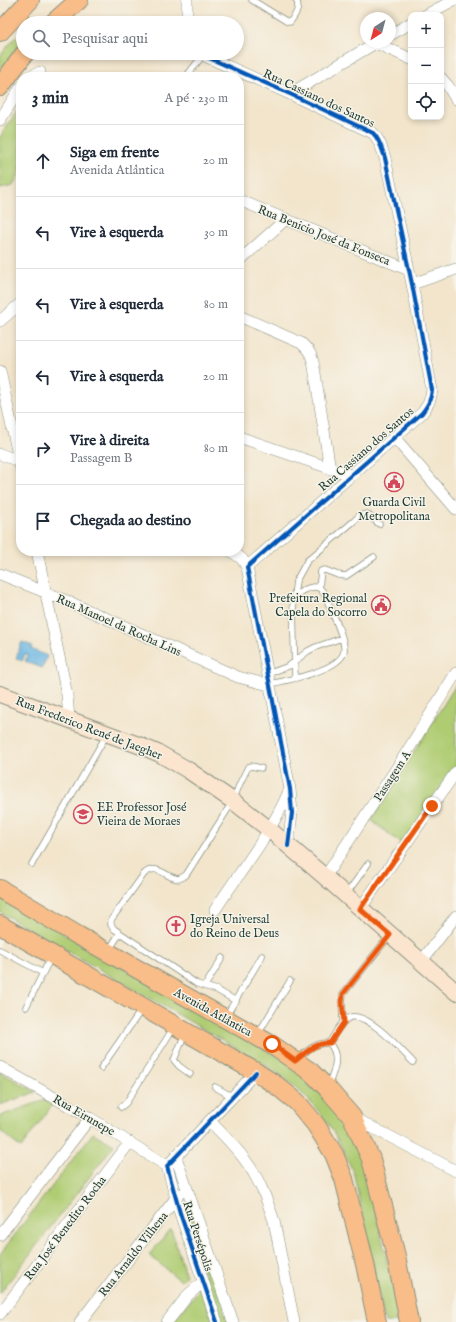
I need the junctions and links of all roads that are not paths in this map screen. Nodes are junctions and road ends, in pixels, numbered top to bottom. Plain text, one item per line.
1 (30, 0) edge
2 (79, 0) edge
3 (187, 0) edge
4 (252, 0) edge
5 (296, 0) edge
6 (454, 0) edge
7 (432, 12) edge
8 (61, 16) edge
9 (187, 16) edge
10 (4, 26) edge
11 (408, 26) edge
12 (396, 32) edge
13 (367, 48) edge
14 (388, 48) edge
15 (408, 58) edge
16 (20, 60) edge
17 (198, 60) edge
18 (215, 60) edge
19 (189, 72) edge
20 (242, 72) edge
21 (244, 73) edge
22 (444, 81) edge
23 (0, 87) edge
24 (290, 94) junction
25 (16, 96) edge
26 (456, 99) edge
27 (0, 120) edge
28 (244, 202) edge
29 (286, 219) junction
30 (244, 257) edge
31 (456, 269) edge
32 (408, 270) junction
33 (412, 284) junction
34 (16, 307) edge
35 (244, 318) edge
36 (0, 321) edge
37 (0, 371) edge
38 (16, 434) edge
39 (394, 437) junction
40 (244, 439) edge
41 (0, 454) edge
42 (16, 462) edge
43 (330, 469) junction
44 (350, 476) junction
45 (456, 509) edge
46 (378, 524) dead end
47 (38, 556) edge
48 (237, 556) edge
49 (374, 557) dead end
50 (247, 567) junction
51 (0, 574) edge
52 (319, 588) junction
53 (45, 592) junction
54 (294, 595) junction
55 (342, 638) junction
56 (295, 661) junction
57 (456, 673) edge
58 (295, 678) junction
59 (268, 679) junction
60 (0, 694) edge
61 (69, 719) junction
62 (108, 734) junction
63 (260, 768) dead end
64 (456, 772) edge
65 (290, 789) junction
66 (233, 801) junction
67 (270, 830) junction
68 (288, 846) junction
69 (32, 864) dead end
70 (368, 864) dead end
71 (326, 877) junction
72 (0, 889) edge
73 (345, 895) junction
74 (360, 909) junction
75 (215, 910) dead end
76 (456, 916) edge
77 (0, 925) edge
78 (120, 933) junction
79 (390, 935) junction
80 (0, 950) edge
81 (108, 952) junction
82 (52, 955) junction
83 (262, 956) dead end
84 (222, 958) dead end
85 (421, 962) junction
86 (43, 973) junction
87 (290, 981) dead end
88 (205, 986) junction
89 (456, 992) edge
90 (236, 1001) junction
91 (26, 1007) dead end
92 (143, 1007) junction
93 (225, 1018) junction
94 (344, 1022) junction
95 (181, 1028) junction
96 (256, 1036) junction
97 (330, 1043) junction
98 (295, 1061) junction
99 (413, 1062) dead end
100 (0, 1067) edge
101 (101, 1068) dead end
102 (256, 1072) junction
103 (190, 1074) dead end
104 (215, 1087) dead end
105 (327, 1088) junction
106 (233, 1097) junction
107 (121, 1107) dead end
108 (352, 1117) junction
109 (90, 1118) junction
110 (210, 1121) junction
111 (130, 1142) junction
112 (176, 1157) junction
113 (167, 1166) junction
114 (456, 1171) edge
115 (185, 1186) junction
116 (176, 1198) junction
117 (0, 1235) edge
118 (203, 1282) junction
119 (0, 1314) edge
120 (80, 1322) edge
121 (167, 1322) edge
122 (217, 1322) edge
123 (233, 1322) edge
124 (294, 1322) edge
125 (377, 1322) edge
126 (409, 1322) edge

1 - 10 main road
2 - 8 main road
3 - 9 street
4 - 5 lane
6 - 7 street
11 - 12 street
13 - 24 street
14 - 15 street
16 - 23 main road
17 - 19 lane
18 - 20 street, Rua Cassiano dos Santos
21 - 24 street, Rua Cassiano dos Santos
22 - 26 street
24 - 32 street, Rua Cassiano dos Santos
25 - 27 street
28 - 29 street, Rua Benicio José da Fonseca
29 - 30 street
29 - 32 street, Rua Benicio José da Fonseca
31 - 33 street
32 - 33 street, Rua Cassiano dos Santos
33 - 39 street, Rua Cassiano dos Santos
34 - 36 street
35 - 43 street
37 - 38 street
39 - 44 street, Rua Cassiano dos Santos
39 - 45 street
40 - 43 street
41 - 42 street
43 - 44 street
44 - 50 street, Rua Cassiano dos Santos
46 - 54 lane
47 - 53 street
48 - 50 street
49 - 52 lane
50 - 59 street
51 - 53 street, Rua Manoel da Rocha Lins
52 - 54 lane
52 - 55 lane
53 - 59 street, Rua Manoel da Rocha Lins
53 - 61 street
54 - 56 lane
55 - 56 lane
55 - 58 lane
56 - 58 lane
56 - 59 lane
57 - 71 street, Passagem A
58 - 59 lane
59 - 65 street
60 - 61 main road, Rua Frederico René de Jaegher
61 - 62 main road, Rua Frederico René de Jaegher
62 - 66 main road, Rua Frederico René de Jaegher
62 - 69 lane
63 - 66 lane
64 - 74 street
65 - 67 street
65 - 68 street
66 - 67 main road, Rua Frederico René de Jaegher
66 - 78 lane
67 - 68 main road, Rua Frederico René de Jaegher
67 - 75 street
68 - 71 main road, Rua Frederico René de Jaegher
70 - 73 lane
71 - 73 main road, Rua Frederico René de Jaegher
72 - 81 main road, Avenida Atlântica
73 - 74 main road, Rua Frederico René de Jaegher
74 - 79 main road, Rua Frederico René de Jaegher
76 - 85 street
77 - 82 main road
78 - 81 lane
78 - 88 lane
79 - 85 main road, Rua Frederico René de Jaegher
79 - 94 lane
80 - 86 lane
81 - 93 main road, Avenida Atlântica
82 - 86 lane
82 - 92 main road
83 - 90 lane
84 - 88 lane
85 - 89 main road, Rua Frederico René de Jaegher
86 - 91 lane
87 - 96 lane
88 - 90 lane
90 - 93 lane
92 - 95 main road
92 - 101 lane
93 - 96 main road, Avenida Atlântica
94 - 97 lane
94 - 99 lane
95 - 102 main road
95 - 103 lane
95 - 107 lane
96 - 98 main road, Avenida Atlântica
97 - 98 lane
97 - 105 lane
98 - 105 main road, Avenida Atlântica
100 - 109 street, Rua Eirunepe
102 - 106 street
102 - 125 main road
104 - 106 lane
105 - 108 main road, Avenida Atlântica
106 - 110 street
108 - 114 street
108 - 126 main road, Avenida Atlântica
109 - 111 street, Rua Eirunepe
109 - 117 street
110 - 112 street
110 - 124 street
111 - 113 street, Rua Eirunepe
111 - 119 street, Rua José Benedito Rocha
112 - 113 street
112 - 115 street, Rua Persépolis
113 - 116 street, Rua Persépolis
115 - 116 street, Rua Arnaldo Vilhena
115 - 123 street, Rua Persépolis
116 - 118 street, Rua Persépolis
116 - 120 street, Rua Arnaldo Vilhena
118 - 121 street
118 - 122 street, Rua Persépolis

